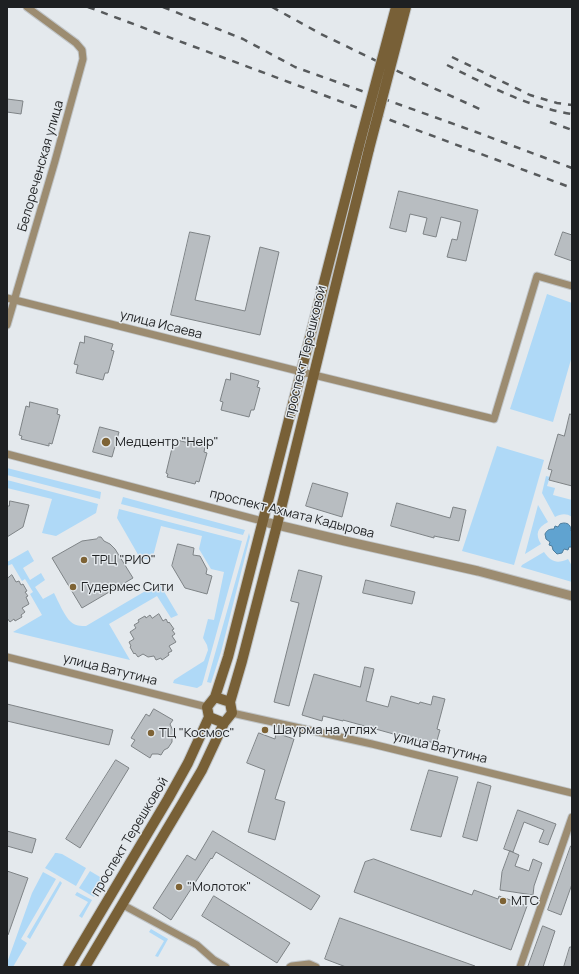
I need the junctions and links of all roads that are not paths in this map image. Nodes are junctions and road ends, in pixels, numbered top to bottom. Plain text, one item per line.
1 (27, 7) edge
2 (396, 7) edge
3 (406, 7) edge
4 (364, 148) junction
5 (572, 286) edge
6 (11, 299) edge
7 (7, 325) edge
8 (308, 374) junction
9 (7, 454) edge
10 (270, 523) junction
11 (572, 596) edge
12 (7, 657) edge
13 (215, 697) junction
14 (230, 702) junction
15 (206, 706) junction
16 (232, 712) junction
17 (209, 717) junction
18 (224, 723) junction
19 (572, 793) edge
20 (572, 818) edge
21 (123, 905) junction
22 (68, 967) edge
23 (86, 967) edge
24 (226, 967) edge
25 (290, 967) edge
26 (316, 967) edge
27 (520, 967) edge

1 - 6 street, Белореченская улица
2 - 4 main road, проспект Терешковой, bridge
3 - 4 main road, проспект Терешковой, bridge
4 - 8 main road, проспект Терешковой
5 - 8 street, улица Исаева
6 - 7 street, Белореченская улица
6 - 8 street, улица Исаева
8 - 10 main road, проспект Терешковой
8 - 10 main road, проспект Терешковой
9 - 10 street, проспект Ахмата Кадырова
10 - 11 street, проспект Ахмата Кадырова
10 - 13 main road, проспект Терешковой
10 - 14 main road, проспект Терешковой
12 - 15 street, улица Ватутина
13 - 14 main road
13 - 15 main road
14 - 16 main road
15 - 17 main road
16 - 18 main road
16 - 19 street, улица Ватутина
17 - 18 main road
17 - 22 main road, проспект Терешковой
18 - 21 main road
20 - 27 street
21 - 23 main road
21 - 24 street
25 - 26 street

